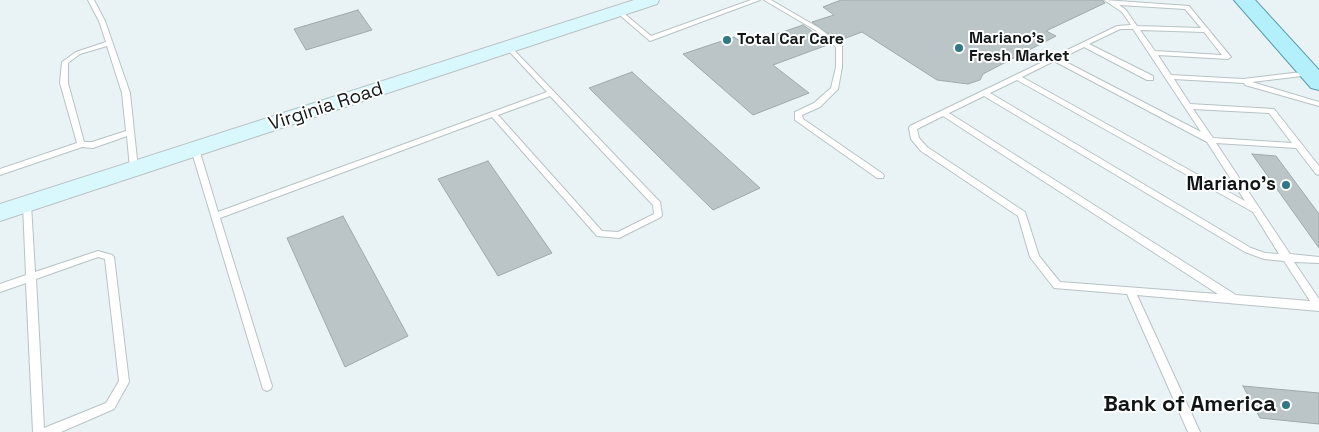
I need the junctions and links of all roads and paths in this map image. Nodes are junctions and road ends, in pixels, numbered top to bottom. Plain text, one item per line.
1 (91, 0) edge
2 (651, 0) edge
3 (757, 0) edge
4 (767, 0) edge
5 (1107, 0) edge
6 (1244, 0) edge
7 (1114, 3) junction
8 (618, 11) junction
9 (1136, 27) junction
10 (1206, 30) junction
11 (110, 43) junction
12 (1084, 44) junction
13 (508, 47) junction
14 (1152, 53) junction
15 (1055, 59) junction
16 (1017, 77) junction
17 (1169, 77) junction
18 (1150, 78) dead end
19 (1314, 78) edge
20 (1243, 82) junction
21 (551, 93) junction
22 (984, 93) junction
23 (1319, 104) edge
24 (1188, 106) junction
25 (944, 113) junction
26 (493, 114) junction
27 (130, 132) junction
28 (1210, 140) junction
29 (81, 144) junction
30 (1298, 146) junction
31 (195, 150) junction
32 (134, 169) junction
33 (0, 172) edge
34 (1319, 172) edge
35 (880, 176) dead end
36 (27, 205) junction
37 (1256, 211) junction
38 (0, 214) edge
39 (216, 216) junction
40 (1287, 258) junction
41 (1319, 260) edge
42 (32, 276) junction
43 (0, 288) edge
44 (1130, 291) junction
45 (1233, 299) junction
46 (1319, 307) edge
47 (267, 386) dead end
48 (39, 432) edge
49 (48, 432) edge
50 (1194, 432) edge

1 - 11 lane
2 - 8 street, Virginia Road
3 - 8 lane
4 - 35 lane
5 - 7 lane
6 - 19 main road
7 - 9 lane
7 - 10 lane
8 - 13 street, Virginia Road
9 - 10 lane
9 - 12 lane
9 - 14 lane
10 - 14 lane
11 - 27 lane
11 - 29 lane
12 - 15 lane
12 - 18 lane
13 - 21 lane
13 - 31 street, Virginia Road
14 - 17 lane
15 - 16 lane
15 - 28 lane
16 - 22 lane
16 - 37 lane
17 - 20 lane
17 - 24 lane
19 - 20 lane
20 - 23 lane
21 - 26 lane
21 - 26 lane
22 - 25 lane
22 - 40 lane
24 - 28 lane
24 - 30 lane
25 - 44 lane
25 - 45 lane
26 - 39 lane
27 - 29 lane
27 - 32 lane
28 - 30 lane
28 - 37 lane
29 - 33 lane
30 - 34 lane
31 - 32 street, Virginia Road
31 - 39 lane
32 - 36 street, Virginia Road
36 - 38 street, Virginia Road
36 - 42 lane
37 - 40 lane
39 - 47 lane
40 - 41 lane
40 - 46 lane
42 - 43 lane
42 - 48 lane
42 - 49 lane
44 - 45 lane
44 - 50 lane
45 - 46 lane

